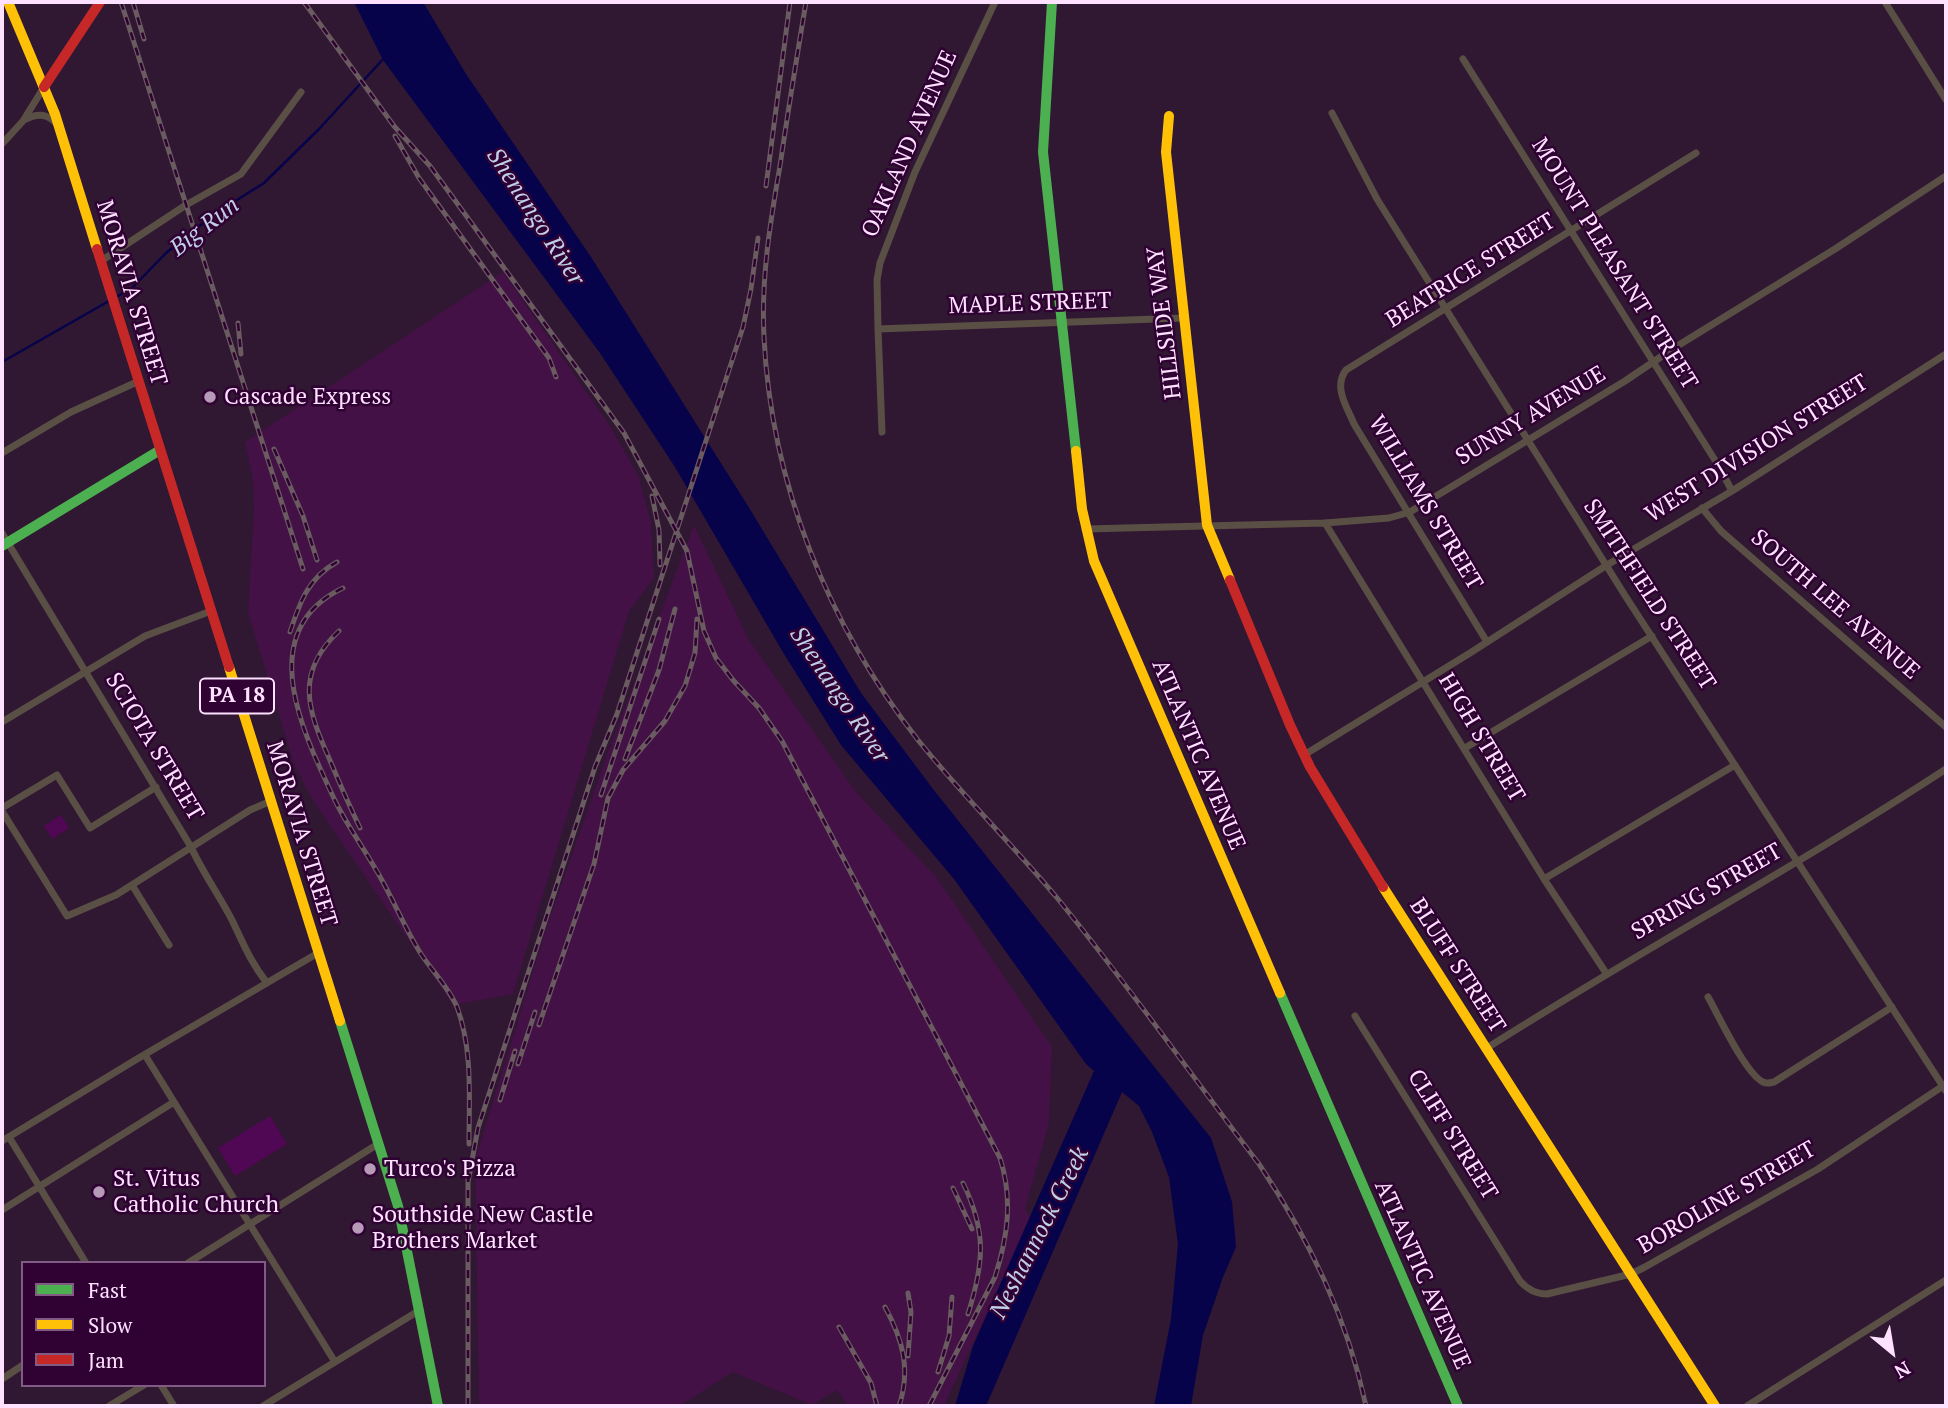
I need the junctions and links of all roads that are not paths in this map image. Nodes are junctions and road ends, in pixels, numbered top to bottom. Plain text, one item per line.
1 (8, 2) edge
2 (100, 2) edge
3 (995, 2) edge
4 (1052, 2) edge
5 (1885, 2) edge
6 (1463, 59) dead end
7 (44, 87) junction
8 (301, 92) dead end
9 (1946, 100) edge
10 (1332, 113) dead end
11 (1169, 116) dead end
12 (23, 121) junction
13 (59, 127) junction
14 (2, 144) edge
15 (1696, 153) dead end
16 (1946, 176) edge
17 (1570, 232) junction
18 (101, 261) junction
19 (1447, 308) junction
20 (1184, 318) junction
21 (1062, 322) junction
22 (878, 329) junction
23 (1946, 354) edge
24 (1653, 362) junction
25 (1340, 380) joint
26 (138, 381) junction
27 (882, 432) dead end
28 (1529, 440) junction
29 (160, 450) junction
30 (2, 453) edge
31 (1732, 491) junction
32 (1702, 508) junction
33 (1410, 512) junction
34 (1325, 523) junction
35 (1207, 525) junction
36 (1085, 529) junction
37 (2, 533) edge
38 (5, 545) edge
39 (1606, 565) junction
40 (211, 611) junction
41 (1652, 636) junction
42 (1487, 642) junction
43 (86, 671) junction
44 (1424, 681) junction
45 (2, 722) edge
46 (1946, 727) edge
47 (1465, 748) junction
48 (1304, 755) junction
49 (1735, 765) junction
50 (1946, 769) edge
51 (156, 787) junction
52 (271, 801) junction
53 (2, 810) edge
54 (191, 847) junction
55 (1797, 863) junction
56 (1544, 879) junction
57 (132, 885) junction
58 (169, 945) dead end
59 (318, 953) junction
60 (1606, 973) junction
61 (267, 983) junction
62 (1709, 997) dead end
63 (1892, 1007) junction
64 (1355, 1016) dead end
65 (1487, 1048) junction
66 (145, 1055) junction
67 (1945, 1087) edge
68 (174, 1102) junction
69 (5, 1139) edge
70 (378, 1144) junction
71 (38, 1187) junction
72 (2, 1210) edge
73 (250, 1224) junction
74 (85, 1261) edge
75 (191, 1261) edge
76 (1630, 1274) junction
77 (1516, 1275) joint
78 (1946, 1280) edge
79 (420, 1310) junction
80 (335, 1362) junction
81 (21, 1367) edge
82 (2, 1379) edge
83 (141, 1387) edge
84 (162, 1387) edge
85 (109, 1406) edge
86 (174, 1406) edge
87 (262, 1406) edge
88 (438, 1406) edge
89 (1458, 1406) edge
90 (1715, 1406) edge
91 (1747, 1406) edge

1 - 7 street, MORAVIA STREET
2 - 7 street
3 - 22 street, OAKLAND AVENUE
4 - 21 street, ATLANTIC AVENUE
5 - 9 street
6 - 17 street, MOUNT PLEASANT STREET
7 - 12 street
7 - 13 street, MORAVIA STREET / PA 18
8 - 18 street
10 - 19 street, SMITHFIELD STREET
11 - 20 street, HILLSIDE WAY
12 - 13 street
12 - 14 street
13 - 18 street, MORAVIA STREET / PA 18
15 - 17 street, BEATRICE STREET
16 - 24 street, SUNNY AVENUE
17 - 19 street, BEATRICE STREET
17 - 24 street, MOUNT PLEASANT STREET
18 - 26 street, MORAVIA STREET / PA 18
19 - 25 street, BEATRICE STREET
19 - 28 street, SMITHFIELD STREET
20 - 21 street, MAPLE STREET
20 - 35 street, HILLSIDE WAY
21 - 22 street, MAPLE STREET
21 - 36 street, ATLANTIC AVENUE
22 - 27 street, OAKLAND AVENUE
23 - 31 street, WEST DIVISION STREET
24 - 28 street, SUNNY AVENUE
24 - 31 street, MOUNT PLEASANT STREET
25 - 33 street, WILLIAMS STREET
26 - 29 street, MORAVIA STREET / PA 18
26 - 30 street
28 - 33 street, SUNNY AVENUE
28 - 39 street, SMITHFIELD STREET
29 - 38 street
29 - 40 street, MORAVIA STREET / PA 18
31 - 32 street, WEST DIVISION STREET
32 - 39 street, WEST DIVISION STREET
32 - 46 street, SOUTH LEE AVENUE
33 - 34 street, SUNNY AVENUE
33 - 42 street, WILLIAMS STREET
34 - 35 street, SUNNY AVENUE
34 - 44 street, HIGH STREET
35 - 36 street, SUNNY AVENUE
35 - 48 street, BLUFF STREET
36 - 89 street, ATLANTIC AVENUE
37 - 38 street, SCIOTA STREET
38 - 43 street, SCIOTA STREET
39 - 41 street, SMITHFIELD STREET
39 - 42 street, WEST DIVISION STREET
40 - 43 street
40 - 52 street, MORAVIA STREET / PA 18
41 - 47 street
41 - 49 street, SMITHFIELD STREET
42 - 44 street, WEST DIVISION STREET
43 - 45 street
43 - 51 street, SCIOTA STREET
44 - 47 street, HIGH STREET
44 - 48 street, WEST DIVISION STREET
47 - 56 street, HIGH STREET
48 - 65 street, BLUFF STREET
49 - 55 street, SMITHFIELD STREET
49 - 56 street
50 - 55 street, SPRING STREET
51 - 53 street
51 - 54 street, SCIOTA STREET
52 - 54 street
52 - 59 street, MORAVIA STREET / PA 18
53 - 57 street
54 - 57 street
54 - 61 street, SCIOTA STREET
55 - 60 street, SPRING STREET
55 - 63 street, SMITHFIELD STREET
56 - 60 street, HIGH STREET
57 - 58 street
59 - 61 street
59 - 70 street, MORAVIA STREET / PA 18
60 - 65 street, SPRING STREET
61 - 66 street
62 - 63 street
63 - 67 street, SMITHFIELD STREET
64 - 77 street, CLIFF STREET
65 - 76 street, BLUFF STREET
66 - 68 street
66 - 69 street
67 - 76 street, BOROLINE STREET
68 - 71 street
68 - 73 street
69 - 71 street
70 - 73 street
70 - 79 street, MORAVIA STREET / PA 18
71 - 72 street
71 - 74 street
73 - 75 street
73 - 80 street
76 - 77 street, BOROLINE STREET
76 - 90 street, BLUFF STREET
78 - 91 street
79 - 80 street
79 - 88 street, MORAVIA STREET / PA 18
80 - 87 street
81 - 82 street
83 - 85 street
84 - 86 street

